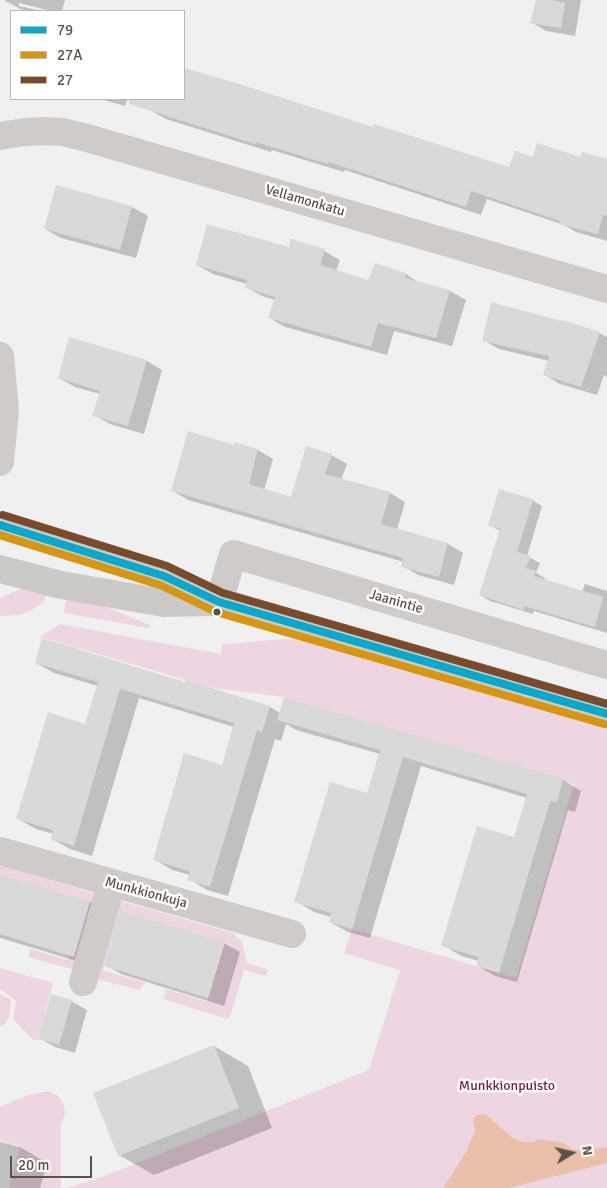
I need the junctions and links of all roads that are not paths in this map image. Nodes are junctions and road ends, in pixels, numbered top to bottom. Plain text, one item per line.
1 (0, 136) edge
2 (607, 289) edge
3 (0, 356) edge
4 (0, 462) edge
5 (0, 525) edge
6 (0, 568) edge
7 (219, 602) junction
8 (607, 665) edge
9 (607, 714) edge
10 (0, 851) edge
11 (112, 883) junction
12 (292, 934) dead end
13 (83, 982) dead end

1 - 2 street, Vellamonkatu
3 - 4 street
5 - 7 main road
6 - 7 main road
7 - 8 street, Jaanintie
7 - 9 main road
10 - 11 street, Munkkionkuja
11 - 12 street, Munkkionkuja
11 - 13 street

